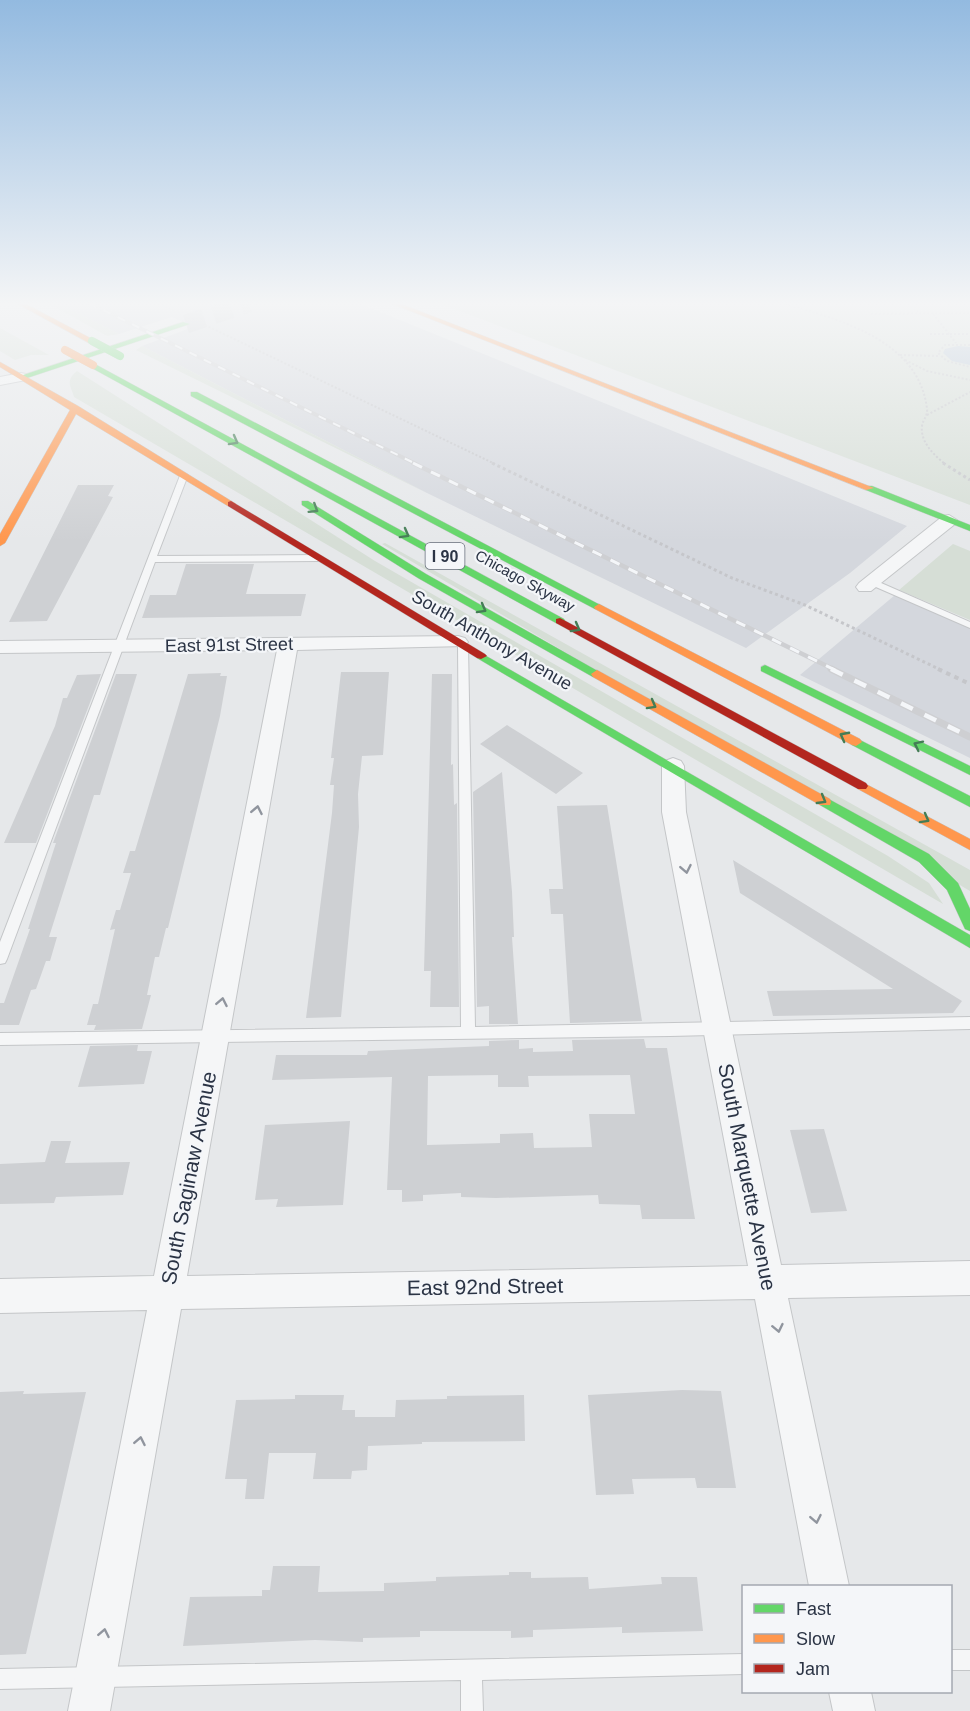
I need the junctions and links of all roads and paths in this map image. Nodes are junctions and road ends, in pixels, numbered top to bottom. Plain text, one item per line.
1 (31, 383) edge
2 (58, 383) edge
3 (126, 383) edge
4 (326, 383) edge
5 (598, 383) edge
6 (918, 383) edge
7 (182, 388) dead end
8 (970, 392) edge
9 (145, 393) junction
10 (61, 400) junction
11 (75, 408) junction
12 (927, 415) junction
13 (225, 454) dead end
14 (348, 474) junction
15 (184, 475) junction
16 (970, 480) edge
17 (295, 497) dead end
18 (949, 520) junction
19 (970, 528) edge
20 (0, 543) edge
21 (512, 545) dead end
22 (321, 558) junction
23 (152, 559) junction
24 (869, 585) joint
25 (970, 625) edge
26 (288, 644) junction
27 (460, 644) junction
28 (117, 646) junction
29 (0, 647) edge
30 (752, 663) dead end
31 (970, 684) edge
32 (673, 766) junction
33 (970, 771) edge
34 (970, 802) edge
35 (970, 845) edge
36 (970, 925) edge
37 (970, 942) edge
38 (0, 959) edge
39 (970, 1023) edge
40 (718, 1029) junction
41 (468, 1034) junction
42 (215, 1037) junction
43 (0, 1039) edge
44 (970, 1278) edge
45 (768, 1281) junction
46 (167, 1292) junction
47 (0, 1296) edge
48 (829, 1585) edge
49 (952, 1660) edge
50 (970, 1660) edge
51 (742, 1664) edge
52 (471, 1669) junction
53 (96, 1678) junction
54 (0, 1679) edge
55 (850, 1693) edge
56 (89, 1711) edge
57 (471, 1711) edge
58 (854, 1711) edge

1 - 10 main road, South Anthony Avenue
2 - 10 main road
3 - 9 main road, Chicago Skyway / I 90, bridge
4 - 31 path
5 - 18 main road
6 - 12 path
7 - 14 main road, Chicago Skyway / I 90
8 - 12 path
9 - 13 main road
9 -> 35 main road, Chicago Skyway / I 90
10 - 11 main road, South Anthony Avenue
11 - 15 main road, South Anthony Avenue
11 - 20 main road
12 - 16 path
14 - 21 main road
34 -> 14 main road, Chicago Skyway / I 90
15 - 22 main road, South Anthony Avenue
15 - 23 lane
17 -> 36 main road
18 - 19 main road
18 - 24 street
22 - 23 lane
22 - 27 main road, South Anthony Avenue
23 - 28 lane
24 - 25 lane
26 - 27 street, East 91st Street
26 - 28 street, East 91st Street
42 -> 26 street, South Saginaw Avenue
27 - 32 main road, South Anthony Avenue
27 - 41 lane
28 - 29 street, East 91st Street
28 - 38 lane
33 -> 30 main road
32 - 37 main road, South Anthony Avenue
32 -> 40 street, South Marquette Avenue
39 - 40 lane
40 - 41 lane
40 - 45 street, South Marquette Avenue
41 - 42 lane
42 - 43 lane
42 - 46 street, South Saginaw Avenue
44 - 45 street, East 92nd Street
45 - 46 street, East 92nd Street
45 -> 48 street, South Marquette Avenue
46 - 47 street, East 92nd Street
53 -> 46 street, South Saginaw Avenue
49 - 50 lane
51 - 52 lane
52 - 53 lane
52 - 57 lane
53 - 54 lane
53 - 56 street, South Saginaw Avenue
55 - 58 street

